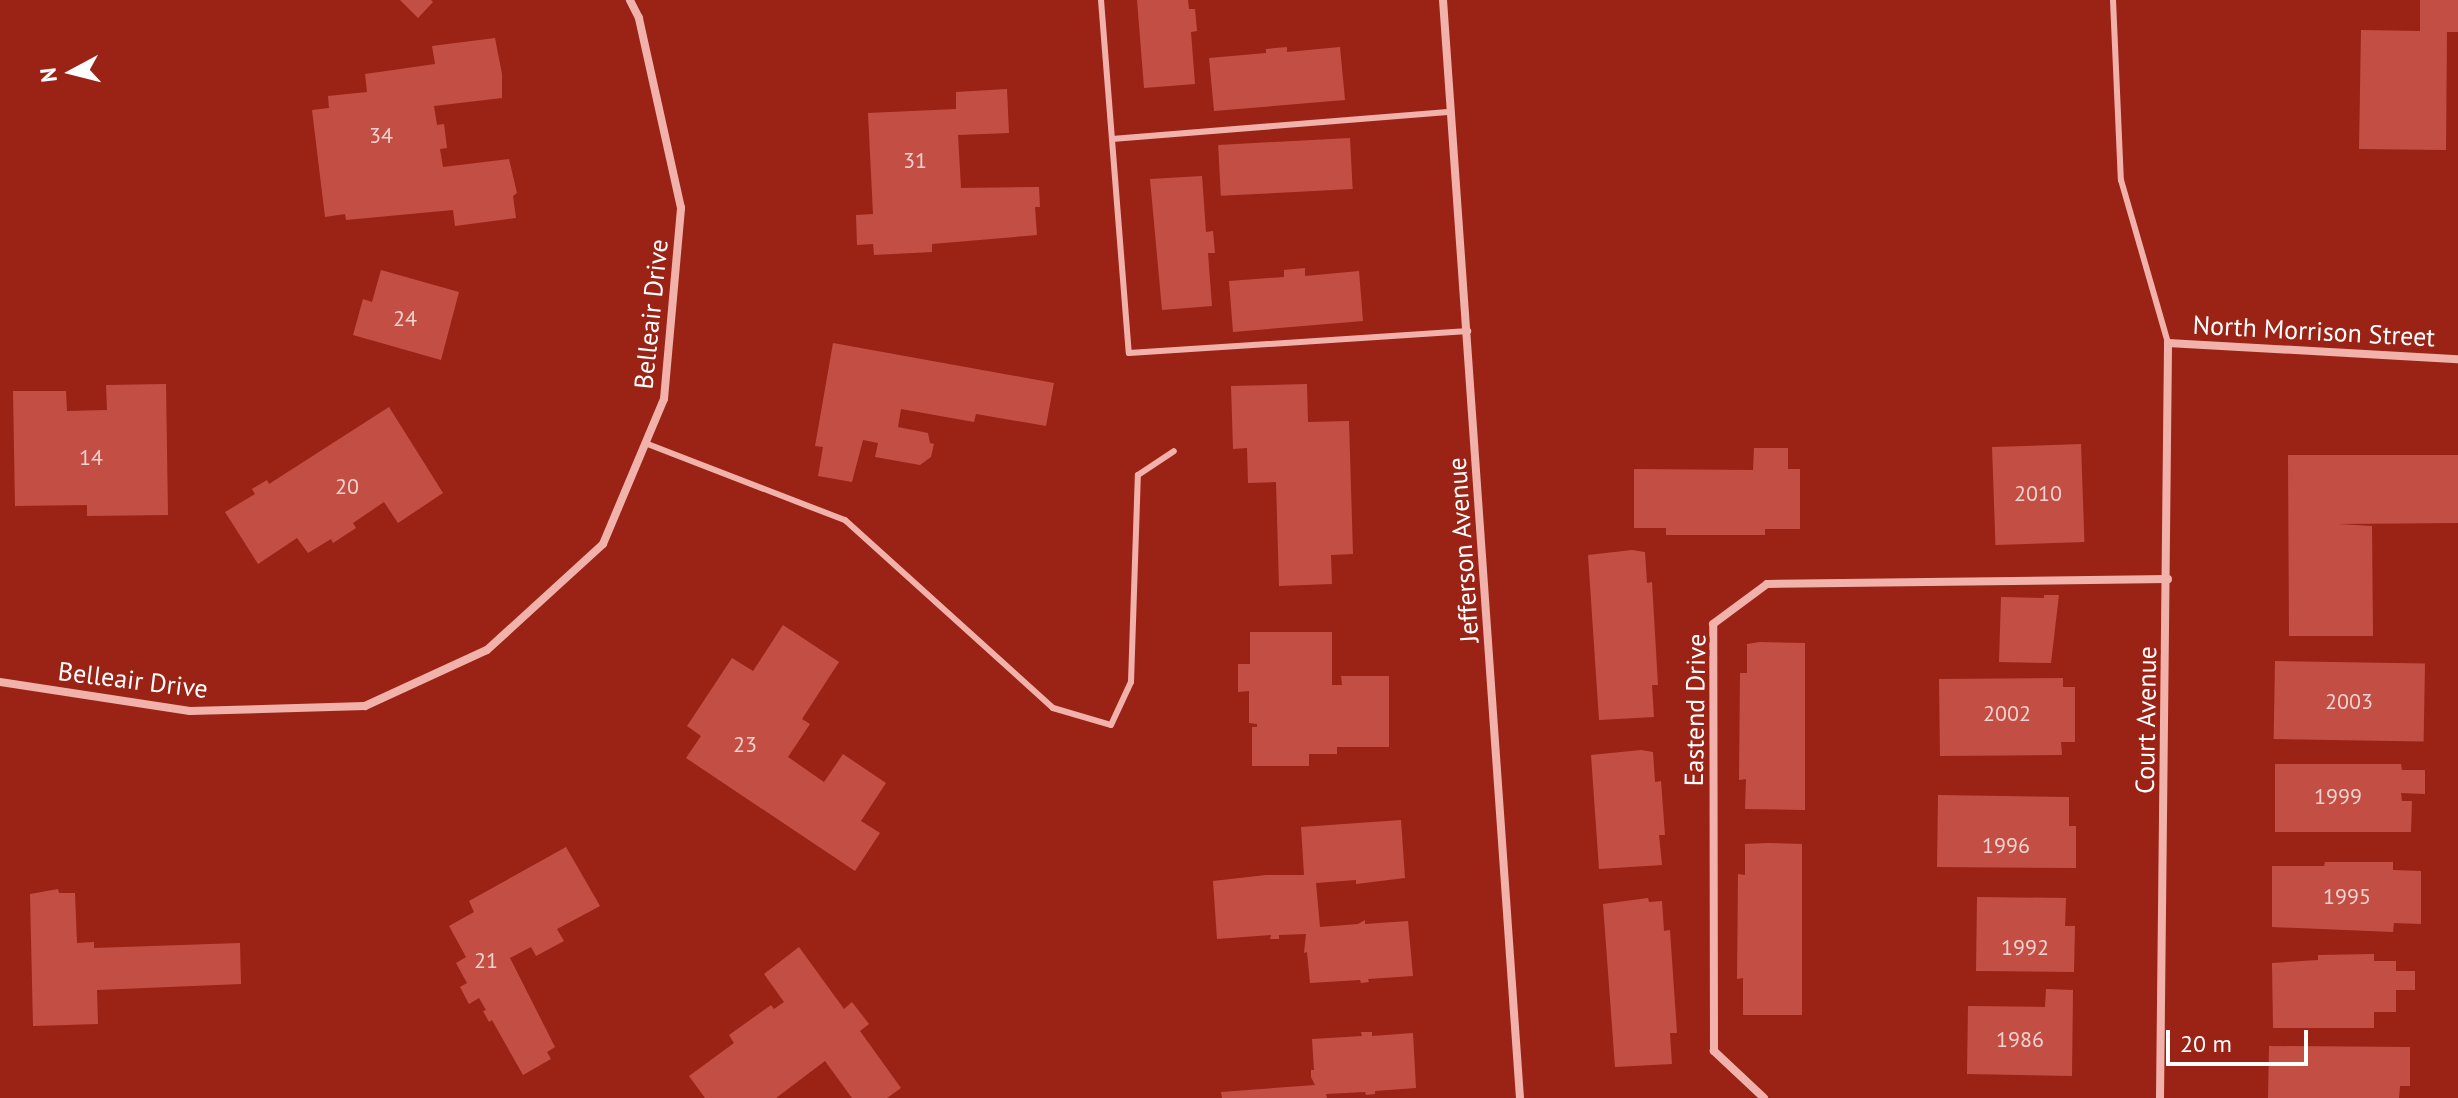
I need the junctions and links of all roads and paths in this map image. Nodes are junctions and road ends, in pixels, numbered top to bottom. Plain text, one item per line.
1 (630, 0) edge
2 (1101, 0) edge
3 (1443, 0) edge
4 (2113, 0) edge
5 (1452, 112) junction
6 (1112, 139) junction
7 (1468, 331) junction
8 (2168, 343) junction
9 (2458, 359) edge
10 (645, 443) junction
11 (1174, 451) dead end
12 (2168, 579) junction
13 (0, 682) edge
14 (1520, 1098) edge
15 (1764, 1098) edge
16 (2160, 1098) edge

1 - 10 street, Belleair Drive
2 - 6 lane
3 - 5 street, Jefferson Avenue
4 - 8 lane
5 - 6 lane
5 - 7 street, Jefferson Avenue
6 - 7 lane
7 - 14 street, Jefferson Avenue
8 - 9 street, North Morrison Street
8 - 12 street, Court Avenue
10 - 11 lane
10 - 13 street, Belleair Drive
12 - 15 street, Eastend Drive
12 - 16 street, Court Avenue

